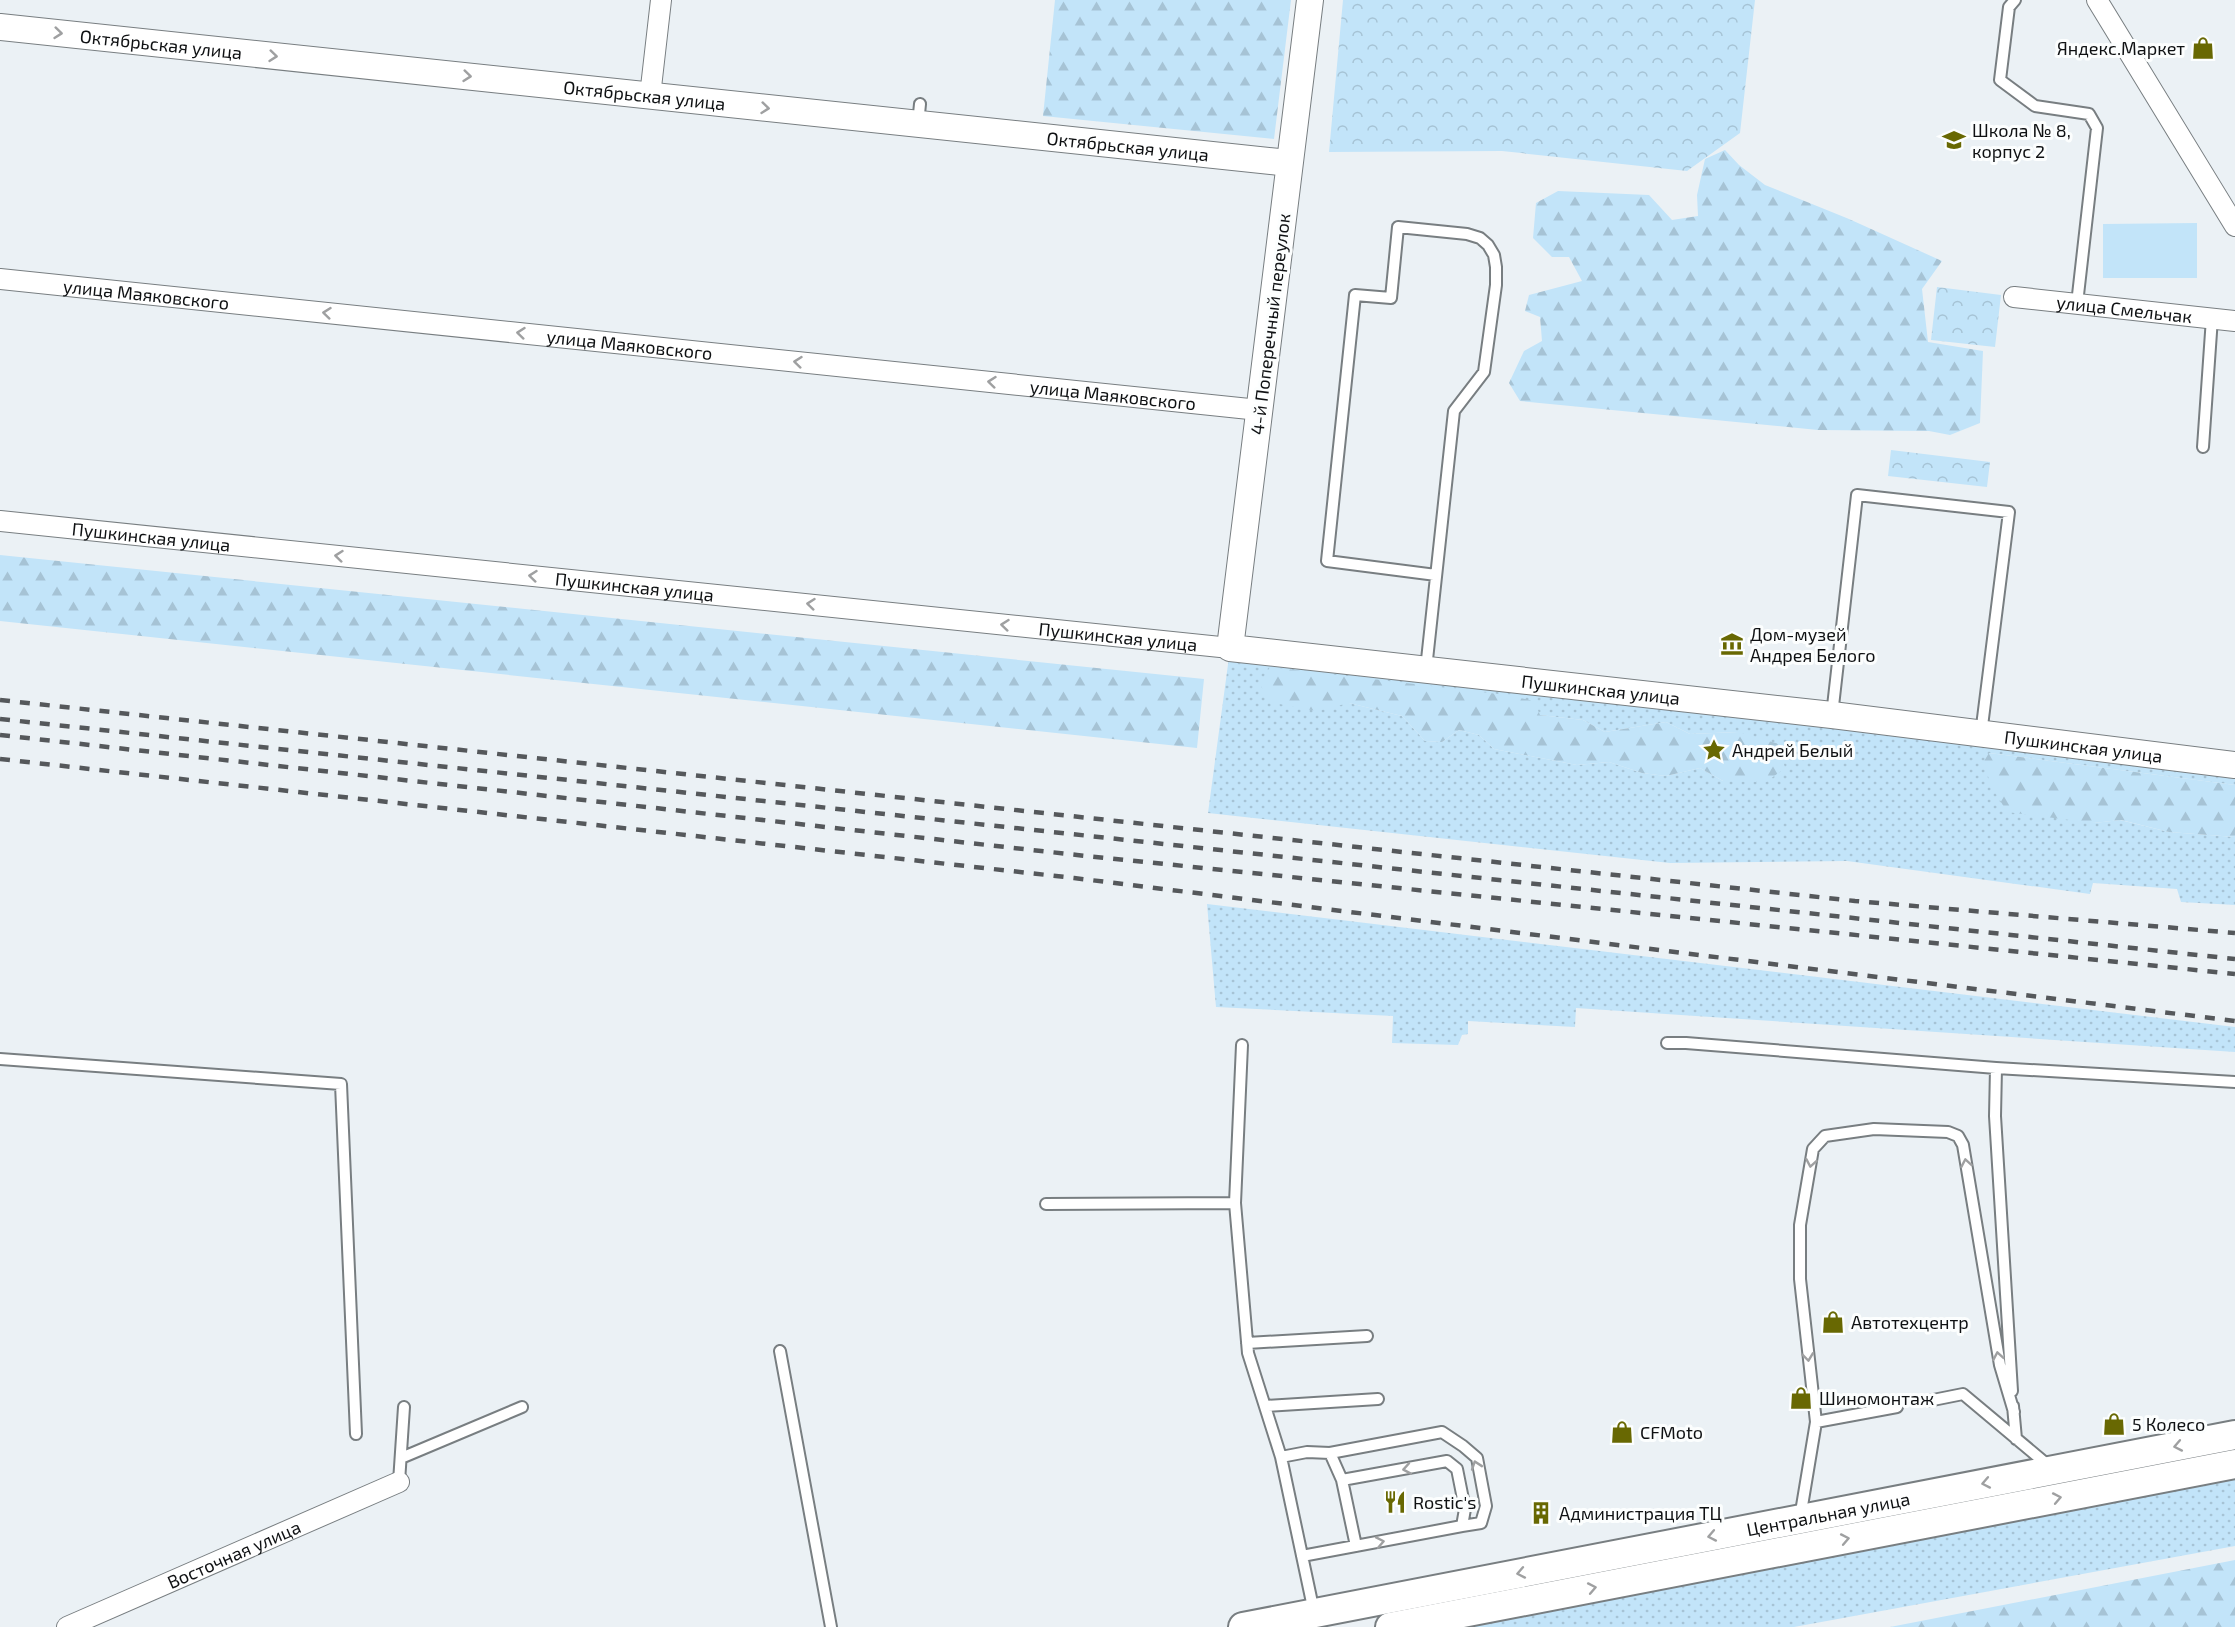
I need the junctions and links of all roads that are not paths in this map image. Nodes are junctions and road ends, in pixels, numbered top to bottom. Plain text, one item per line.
1 (661, 0) edge
2 (1310, 0) edge
3 (2015, 0) edge
4 (2097, 0) edge
5 (0, 27) edge
6 (650, 96) junction
7 (1289, 163) junction
8 (2235, 226) edge
9 (0, 279) edge
10 (2078, 295) dead end
11 (2014, 297) dead end
12 (2212, 318) junction
13 (2235, 321) edge
14 (1259, 410) junction
15 (2203, 447) dead end
16 (0, 521) edge
17 (1436, 575) junction
18 (1230, 648) junction
19 (1426, 669) junction
20 (1832, 716) junction
21 (1981, 734) junction
22 (2235, 765) edge
23 (1667, 1043) dead end
24 (1242, 1045) dead end
25 (0, 1059) edge
26 (1996, 1068) junction
27 (2235, 1082) edge
28 (1235, 1203) junction
29 (1046, 1204) dead end
30 (1366, 1336) dead end
31 (1247, 1343) junction
32 (780, 1350) dead end
33 (1378, 1399) dead end
34 (1928, 1401) dead end
35 (1265, 1406) junction
36 (404, 1407) dead end
37 (522, 1407) dead end
38 (1897, 1407) dead end
39 (2014, 1412) junction
40 (1816, 1422) junction
41 (356, 1434) dead end
42 (2235, 1435) edge
43 (2016, 1439) junction
44 (1330, 1453) junction
45 (1281, 1457) junction
46 (401, 1458) junction
47 (2235, 1464) edge
48 (2054, 1470) junction
49 (1342, 1480) junction
50 (399, 1482) joint
51 (1800, 1519) junction
52 (1462, 1526) junction
53 (1356, 1546) junction
54 (1804, 1547) junction
55 (1302, 1556) junction
56 (1314, 1613) junction
57 (67, 1627) edge
58 (831, 1627) edge
59 (1243, 1627) edge
60 (1390, 1627) edge

1 - 6 street
2 - 7 street, 4-й Поперечный переулок
3 - 10 lane
4 - 8 street
5 -> 6 street, Октябрьская улица
6 -> 7 street, Октябрьская улица
7 - 14 street, 4-й Поперечный переулок
14 -> 9 street, улица Маяковского
11 - 12 street, улица Смельчак
12 - 13 street, улица Смельчак
12 - 15 lane
14 - 18 street, 4-й Поперечный переулок
18 -> 16 street, Пушкинская улица
17 - 17 lane
17 - 19 lane
18 - 19 street, Пушкинская улица
19 - 20 street, Пушкинская улица
20 - 21 street, Пушкинская улица
20 - 21 lane
21 - 22 street, Пушкинская улица
23 - 26 lane
24 - 28 lane
25 - 41 lane
26 - 27 lane
26 - 39 lane
28 - 29 lane
28 - 31 lane
30 - 31 lane
31 - 35 lane
32 - 58 lane
33 - 35 lane
34 - 43 lane
35 - 45 lane
36 - 46 lane
37 - 46 lane
38 - 40 lane
39 -> 40 lane
39 - 43 lane
40 - 51 lane
42 -> 48 main road, Центральная улица
43 - 48 lane
44 - 45 lane
44 - 49 lane
52 -> 44 lane
45 - 55 lane
46 - 50 lane
54 -> 47 main road, Центральная улица
48 -> 51 main road, Центральная улица
52 -> 49 lane
49 - 53 lane
50 - 57 street, Восточная улица
51 - 54 main road
51 -> 56 main road, Центральная улица
53 -> 52 lane
53 - 55 lane
60 -> 54 main road, Центральная улица
55 - 56 lane
56 - 59 main road, Центральная улица

